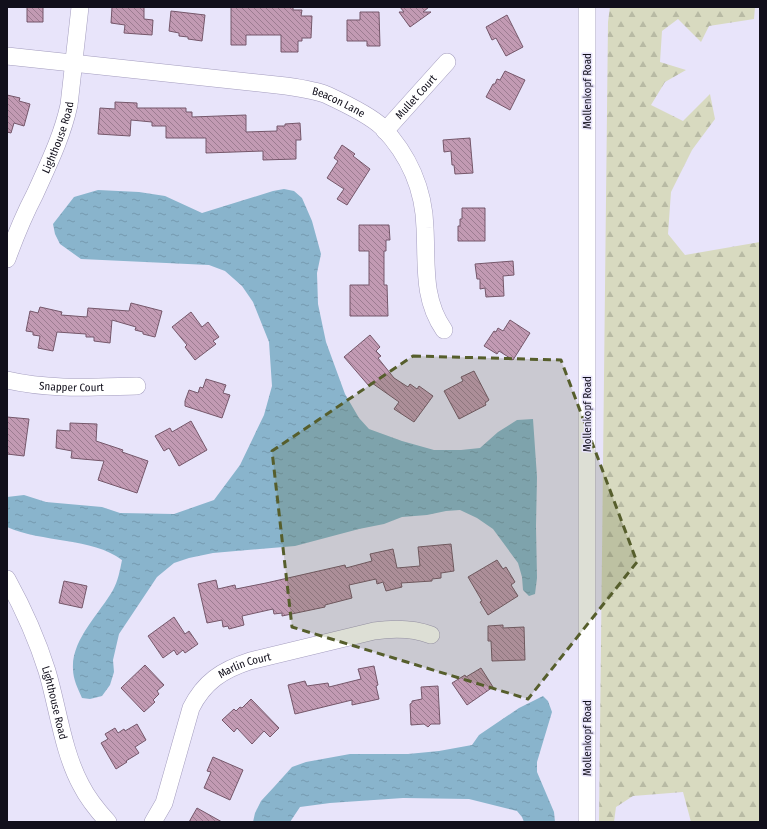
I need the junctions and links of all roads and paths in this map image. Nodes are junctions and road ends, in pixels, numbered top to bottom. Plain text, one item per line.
1 (80, 7) edge
2 (587, 7) edge
3 (7, 56) edge
4 (447, 62) dead end
5 (74, 63) junction
6 (385, 131) junction
7 (7, 259) edge
8 (444, 330) dead end
9 (7, 380) edge
10 (137, 386) dead end
11 (7, 579) edge
12 (432, 635) dead end
13 (108, 822) edge
14 (153, 822) edge
15 (587, 822) edge

1 - 5 street, Lighthouse Road
2 - 15 street, Mollenkopf Road
3 - 5 street, Beacon Lane
4 - 6 street, Mullet Court
5 - 6 street, Beacon Lane
5 - 7 street, Lighthouse Road
6 - 8 street, Beacon Lane
9 - 10 street, Snapper Court
11 - 13 street, Lighthouse Road
12 - 14 street, Marlin Court

